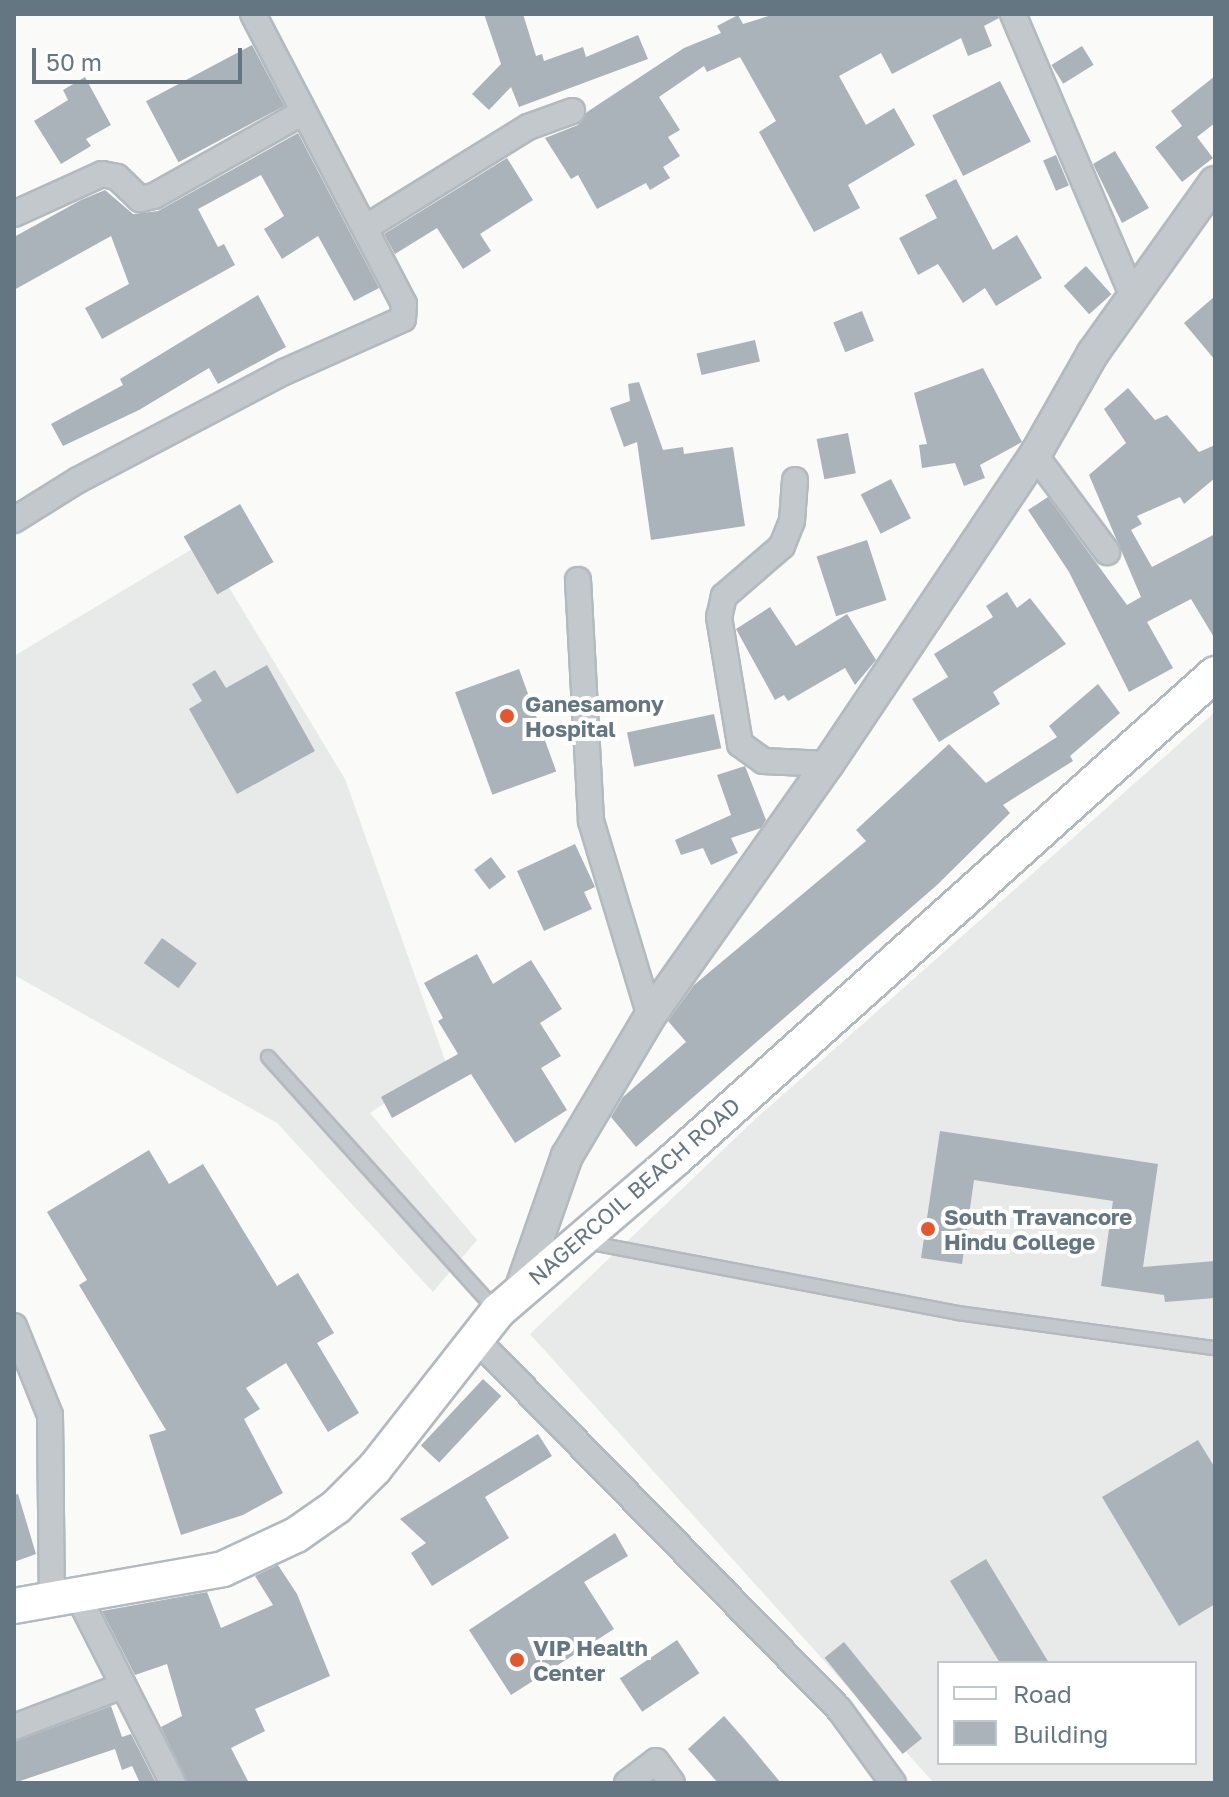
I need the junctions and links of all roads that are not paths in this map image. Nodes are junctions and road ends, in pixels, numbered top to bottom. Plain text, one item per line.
1 (253, 14) edge
2 (1013, 14) edge
3 (572, 111) dead end
4 (302, 113) junction
5 (1215, 182) edge
6 (14, 214) edge
7 (365, 228) junction
8 (1132, 295) junction
9 (1035, 455) junction
10 (795, 480) dead end
11 (14, 520) edge
12 (1107, 552) dead end
13 (578, 580) dead end
14 (1215, 674) edge
15 (828, 764) junction
16 (650, 1016) junction
17 (268, 1057) dead end
18 (575, 1240) junction
19 (509, 1301) junction
20 (14, 1326) edge
21 (476, 1339) junction
22 (1215, 1348) edge
23 (65, 1599) junction
24 (14, 1606) edge
25 (120, 1687) junction
26 (14, 1727) edge
27 (173, 1783) edge
28 (627, 1783) edge
29 (672, 1783) edge
30 (893, 1783) edge

1 - 4 street
2 - 8 street
3 - 7 street
4 - 6 street
4 - 7 street
5 - 8 street
7 - 11 street
8 - 9 street
9 - 12 street
9 - 15 street
10 - 15 street
13 - 16 street
14 - 18 main road, NAGERCOIL BEACH ROAD
15 - 16 street
16 - 19 street
17 - 19 lane
18 - 19 main road, NAGERCOIL BEACH ROAD
18 - 22 lane
19 - 21 main road, NAGERCOIL BEACH ROAD
20 - 23 street
21 - 23 main road, NAGERCOIL BEACH ROAD
21 - 30 street
23 - 24 main road, NAGERCOIL BEACH ROAD
23 - 25 street
25 - 26 street
25 - 27 street
28 - 29 street

